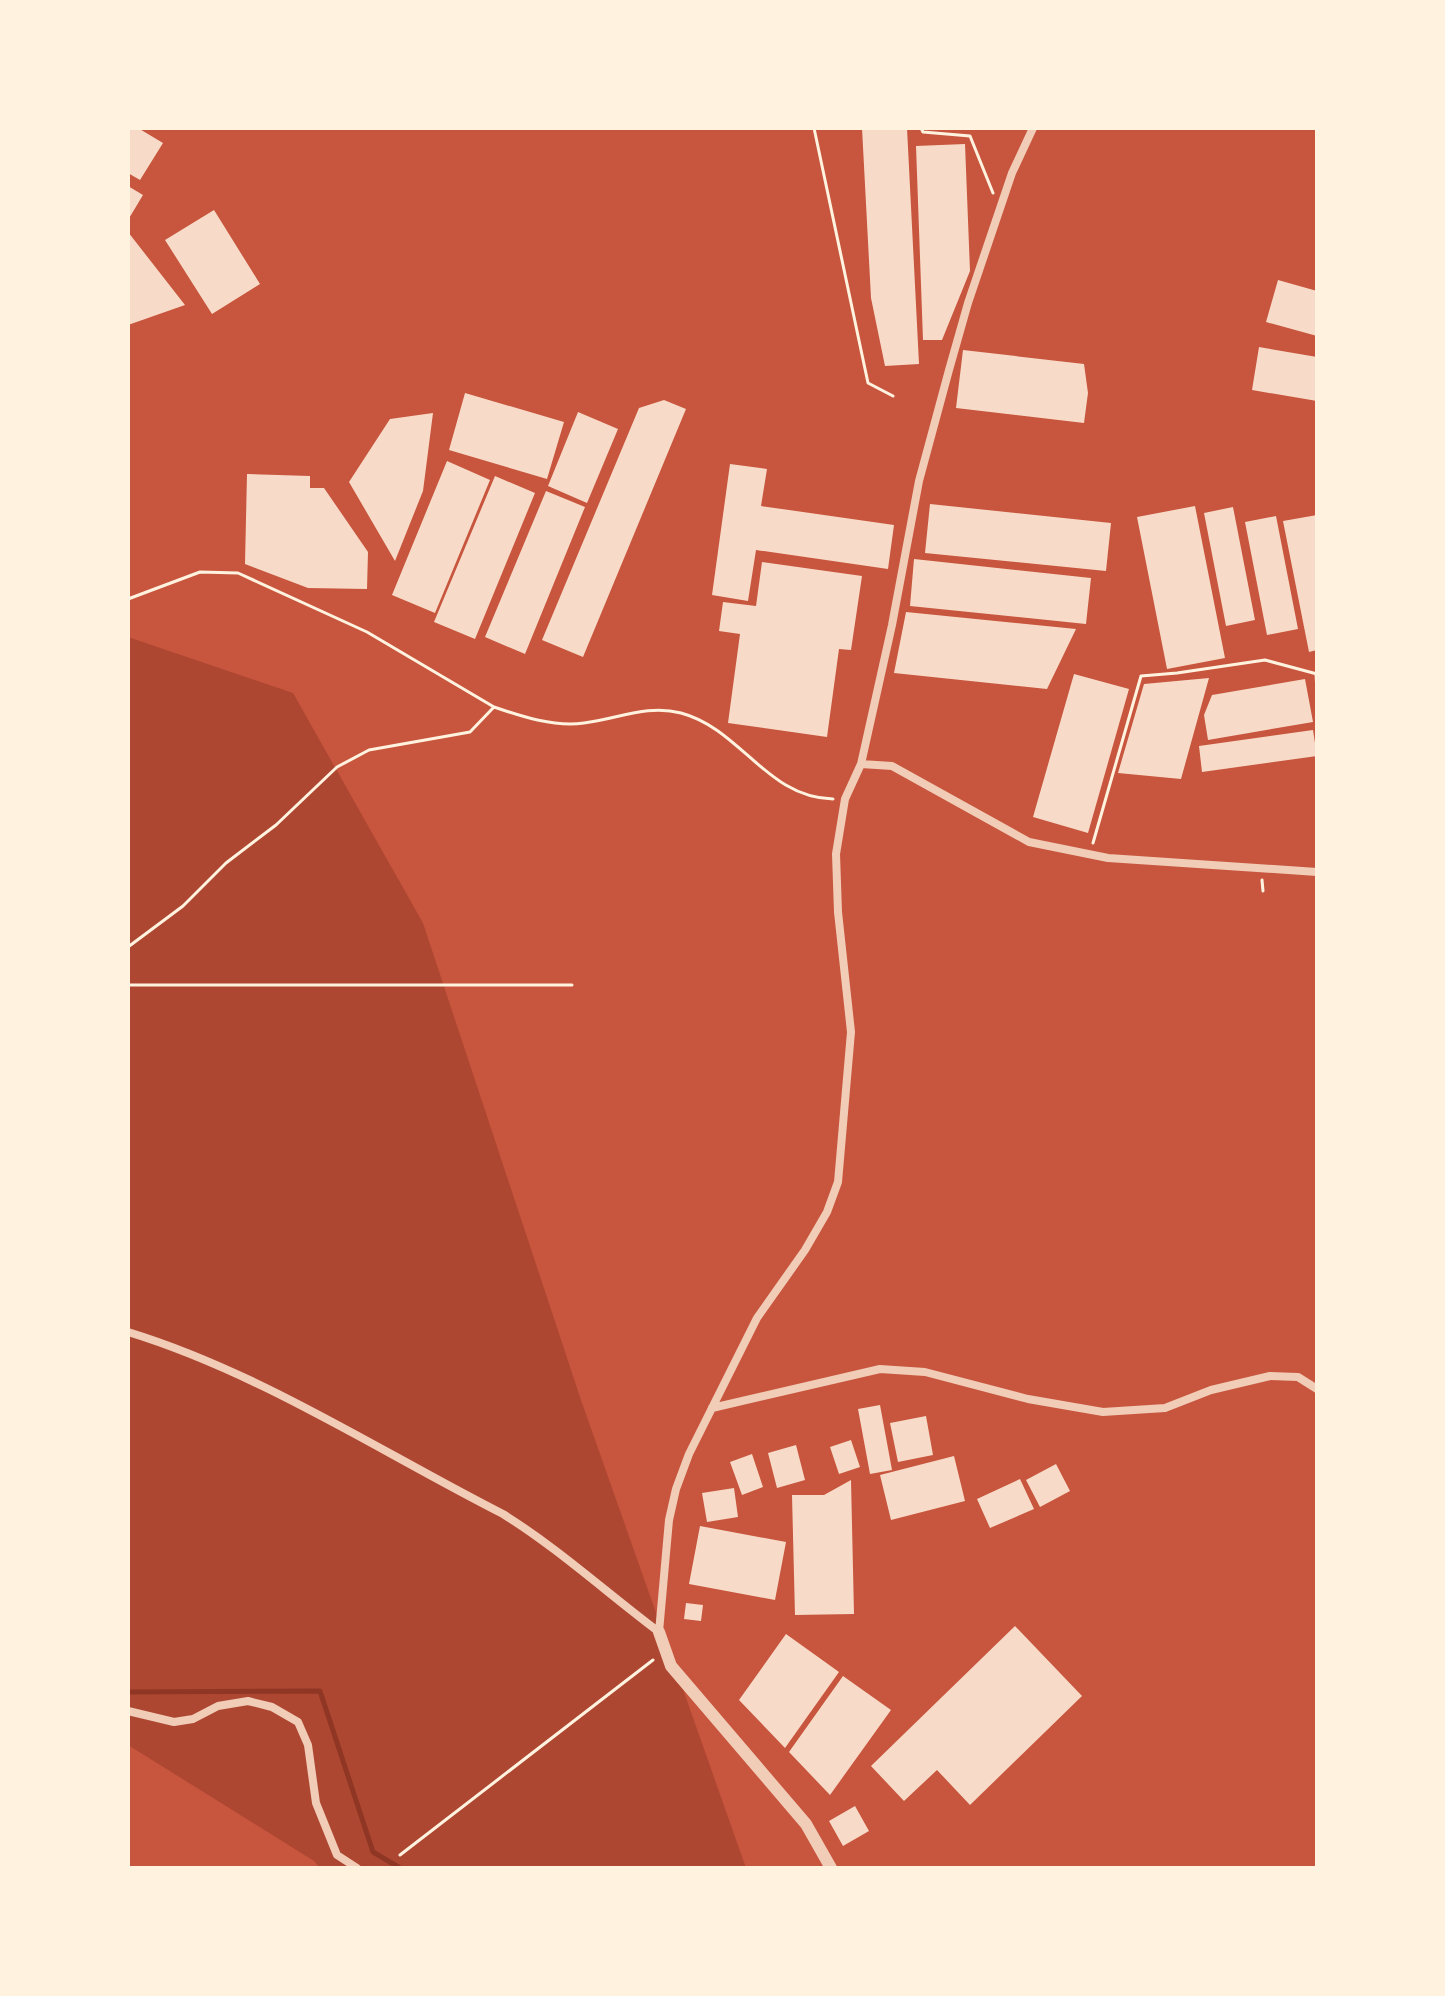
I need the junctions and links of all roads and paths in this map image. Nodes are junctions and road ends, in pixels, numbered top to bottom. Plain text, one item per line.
1 (796, 128) edge
2 (814, 128) edge
3 (836, 128) edge
4 (921, 128) edge
5 (1033, 128) edge
6 (1005, 196) junction
7 (893, 396) dead end
8 (128, 599) edge
9 (1316, 674) edge
10 (1317, 691) edge
11 (494, 707) junction
12 (861, 764) junction
13 (845, 799) junction
14 (1090, 854) junction
15 (1317, 872) edge
16 (128, 947) edge
17 (128, 985) edge
18 (572, 985) dead end
19 (128, 1332) edge
20 (1317, 1389) edge
21 (712, 1408) junction
22 (659, 1632) junction
23 (665, 1650) junction
24 (128, 1711) edge
25 (400, 1855) dead end
26 (357, 1868) edge
27 (831, 1868) edge

1 - 2 path
2 - 3 path
2 - 7 path
4 - 6 path
5 - 6 street
6 - 12 street
8 - 11 path
9 - 10 path
9 - 14 path
11 - 13 path
11 - 16 path
12 - 13 street
12 - 14 street
13 - 21 street
14 - 15 street
17 - 18 path
19 - 22 street
20 - 21 street
21 - 22 street
22 - 23 street
23 - 25 path
23 - 27 street
24 - 26 street

